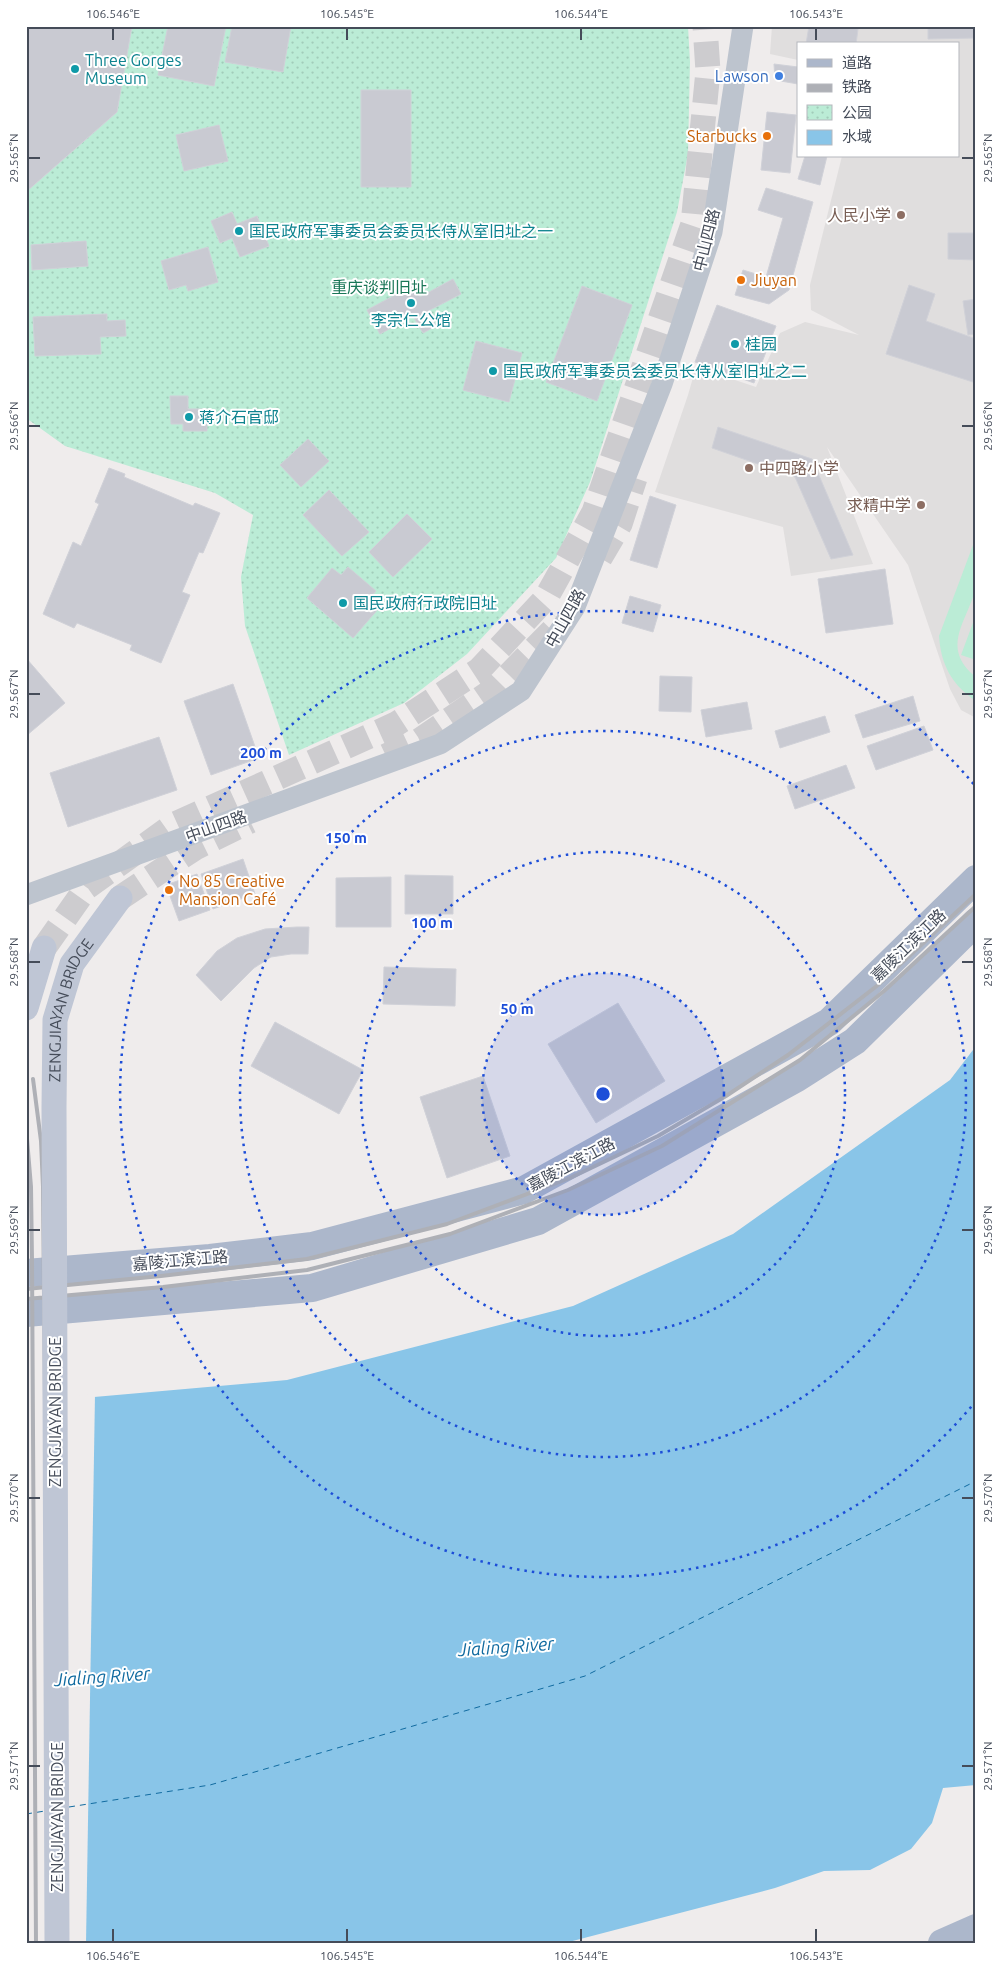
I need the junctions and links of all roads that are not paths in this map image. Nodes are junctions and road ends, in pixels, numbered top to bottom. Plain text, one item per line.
1 (743, 26) edge
2 (976, 879) edge
3 (26, 894) edge
4 (120, 898) tunnel mouth
5 (976, 922) edge
6 (44, 948) tunnel mouth
7 (26, 1008) edge
8 (26, 1273) edge
9 (26, 1313) edge
10 (976, 1928) edge
11 (58, 1943) edge
12 (942, 1943) edge

1 - 3 street, 中山四路
2 - 8 main road, 嘉陵江滨江路
4 - 11 main road, ZENGJIAYAN BRIDGE, bridge
5 - 9 main road, 嘉陵江滨江路
6 - 7 main road
10 - 12 main road

